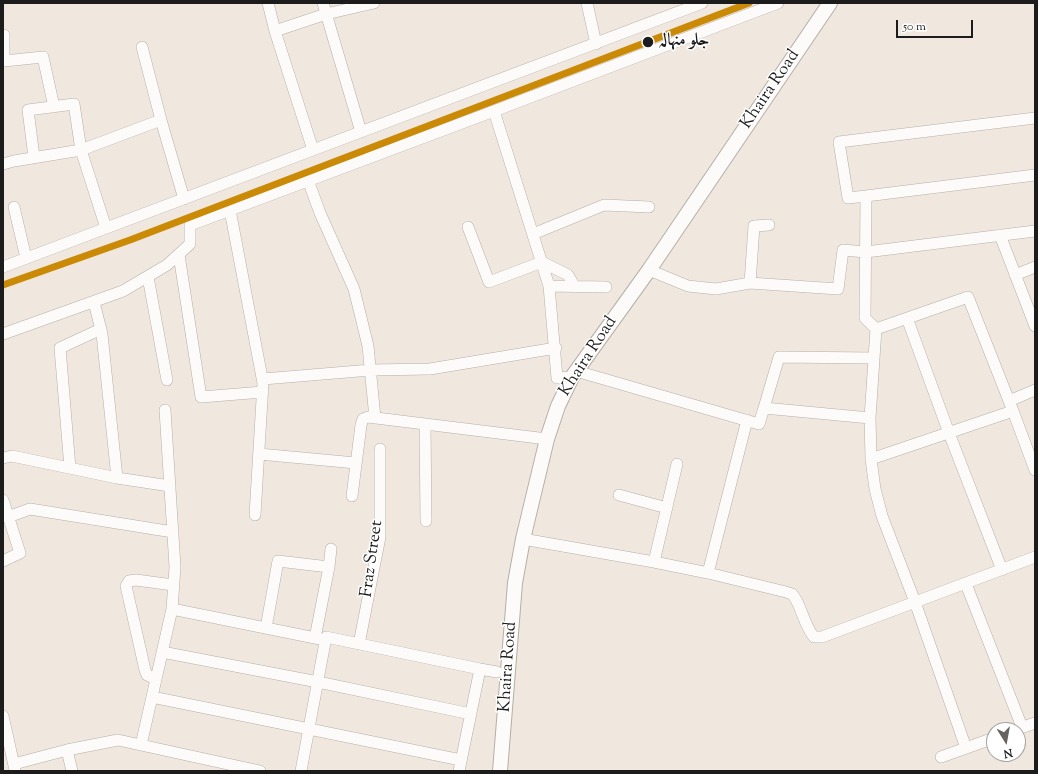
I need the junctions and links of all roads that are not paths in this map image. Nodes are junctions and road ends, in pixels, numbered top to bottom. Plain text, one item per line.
1 (268, 3) edge
2 (323, 3) edge
3 (374, 3) edge
4 (587, 3) edge
5 (702, 3) edge
6 (778, 3) edge
7 (830, 3) edge
8 (326, 14) junction
9 (275, 31) junction
10 (3, 35) edge
11 (596, 44) junction
12 (142, 47) dead end
13 (54, 107) junction
14 (494, 111) junction
15 (1035, 118) edge
16 (161, 120) junction
17 (361, 132) junction
18 (81, 150) junction
19 (313, 150) junction
20 (34, 157) junction
21 (3, 164) edge
22 (1035, 175) edge
23 (308, 180) junction
24 (866, 196) junction
25 (184, 199) junction
26 (14, 207) dead end
27 (649, 207) dead end
28 (230, 210) junction
29 (769, 225) dead end
30 (468, 227) dead end
31 (106, 228) junction
32 (1035, 231) edge
33 (533, 234) junction
34 (1000, 235) junction
35 (866, 252) junction
36 (179, 255) junction
37 (26, 258) junction
38 (542, 262) junction
39 (3, 267) edge
40 (1035, 267) edge
41 (650, 270) junction
42 (1015, 275) junction
43 (148, 277) junction
44 (750, 283) junction
45 (549, 286) junction
46 (574, 287) junction
47 (606, 288) dead end
48 (94, 302) junction
49 (907, 318) junction
50 (1035, 326) edge
51 (101, 329) junction
52 (876, 329) junction
53 (3, 334) edge
54 (556, 348) junction
55 (873, 358) junction
56 (371, 370) junction
57 (574, 374) junction
58 (263, 379) junction
59 (167, 380) dead end
60 (1035, 390) edge
61 (263, 392) junction
62 (1011, 406) junction
63 (764, 408) junction
64 (165, 410) dead end
65 (375, 418) junction
66 (870, 418) junction
67 (747, 420) junction
68 (425, 424) junction
69 (949, 433) junction
70 (547, 439) junction
71 (380, 449) dead end
72 (1032, 453) edge
73 (259, 454) junction
74 (3, 458) edge
75 (871, 459) junction
76 (356, 463) junction
77 (677, 464) dead end
78 (70, 468) junction
79 (1035, 470) edge
80 (117, 478) junction
81 (170, 486) junction
82 (619, 495) dead end
83 (352, 496) dead end
84 (3, 500) edge
85 (667, 508) junction
86 (255, 515) dead end
87 (8, 517) junction
88 (426, 521) dead end
89 (173, 532) junction
90 (523, 539) junction
91 (331, 549) dead end
92 (1035, 557) edge
93 (3, 560) edge
94 (654, 562) junction
95 (329, 567) junction
96 (1002, 570) junction
97 (708, 573) junction
98 (966, 584) junction
99 (173, 585) junction
100 (915, 602) junction
101 (172, 609) junction
102 (266, 628) junction
103 (320, 639) junction
104 (359, 644) junction
105 (162, 652) junction
106 (480, 669) junction
107 (497, 672) dead end
108 (156, 679) junction
109 (318, 682) junction
110 (152, 696) junction
111 (471, 714) junction
112 (3, 716) edge
113 (1015, 722) edge
114 (310, 728) junction
115 (986, 741) edge
116 (141, 745) junction
117 (966, 748) junction
118 (67, 750) junction
119 (941, 757) dead end
120 (461, 760) junction
121 (15, 768) edge
122 (72, 771) edge
123 (260, 771) edge
124 (301, 771) edge
125 (459, 771) edge
126 (500, 771) edge

1 - 9 street
2 - 8 street
3 - 8 street
4 - 11 street
5 - 11 street
6 - 14 street
7 - 41 street, Khaira Road
8 - 9 street
8 - 17 street
9 - 19 street
10 - 13 street
11 - 17 street
12 - 16 street
13 - 18 street
13 - 20 street
14 - 23 street
14 - 33 street
15 - 24 street
16 - 18 street
16 - 25 street
17 - 19 street
18 - 20 street
18 - 31 street
19 - 25 street
20 - 21 street
22 - 24 street
23 - 28 street
23 - 56 street
24 - 35 street
25 - 31 street
26 - 37 street
27 - 33 street
28 - 36 street
28 - 58 street
29 - 44 street
30 - 38 street
31 - 37 street
32 - 34 street
33 - 38 street
34 - 35 street
34 - 42 street
35 - 44 street
35 - 52 street
36 - 43 street
36 - 61 street
37 - 39 street
38 - 45 street
38 - 46 street
40 - 42 street
41 - 44 street
41 - 57 street, Khaira Road
42 - 50 street
43 - 48 street
43 - 59 street
45 - 46 street
45 - 54 street
46 - 47 street
48 - 51 street
48 - 53 street
49 - 52 street
49 - 62 street
49 - 69 street
51 - 78 street
51 - 80 street
52 - 55 street
54 - 56 street
54 - 57 street
55 - 63 street
55 - 66 street
56 - 58 street
56 - 65 street
57 - 67 street
57 - 70 street, Khaira Road
58 - 61 street
60 - 62 street
61 - 73 street
62 - 69 street
62 - 72 street
63 - 66 street
63 - 67 street
64 - 81 street
65 - 68 street
65 - 76 street
66 - 75 street
67 - 97 street
68 - 70 street
68 - 88 street
69 - 75 street
69 - 96 street
70 - 90 street, Khaira Road
71 - 104 street, Fraz Street
72 - 79 street
73 - 76 street
73 - 86 street
74 - 78 street
75 - 100 street
76 - 83 street
77 - 85 street
78 - 80 street
80 - 81 street
81 - 89 street
82 - 85 street
84 - 87 street
85 - 94 street
87 - 89 street
87 - 93 street
89 - 99 street
90 - 94 street
90 - 126 street, Khaira Road
91 - 95 street
92 - 96 street
94 - 97 street
95 - 102 street
95 - 103 street
96 - 98 street
97 - 100 street
98 - 100 street
98 - 113 street
99 - 101 street
99 - 108 street
100 - 117 street
101 - 102 street
101 - 105 street
102 - 103 street
103 - 104 street
103 - 109 street
104 - 106 street
105 - 108 street
105 - 109 street
106 - 107 street
106 - 111 street
108 - 110 street
109 - 111 street
109 - 114 street
110 - 114 street
110 - 116 street
111 - 120 street
112 - 121 street
114 - 120 street
114 - 124 street
115 - 117 street
116 - 118 street
116 - 123 street
117 - 119 street
118 - 121 street
118 - 122 street
120 - 125 street

